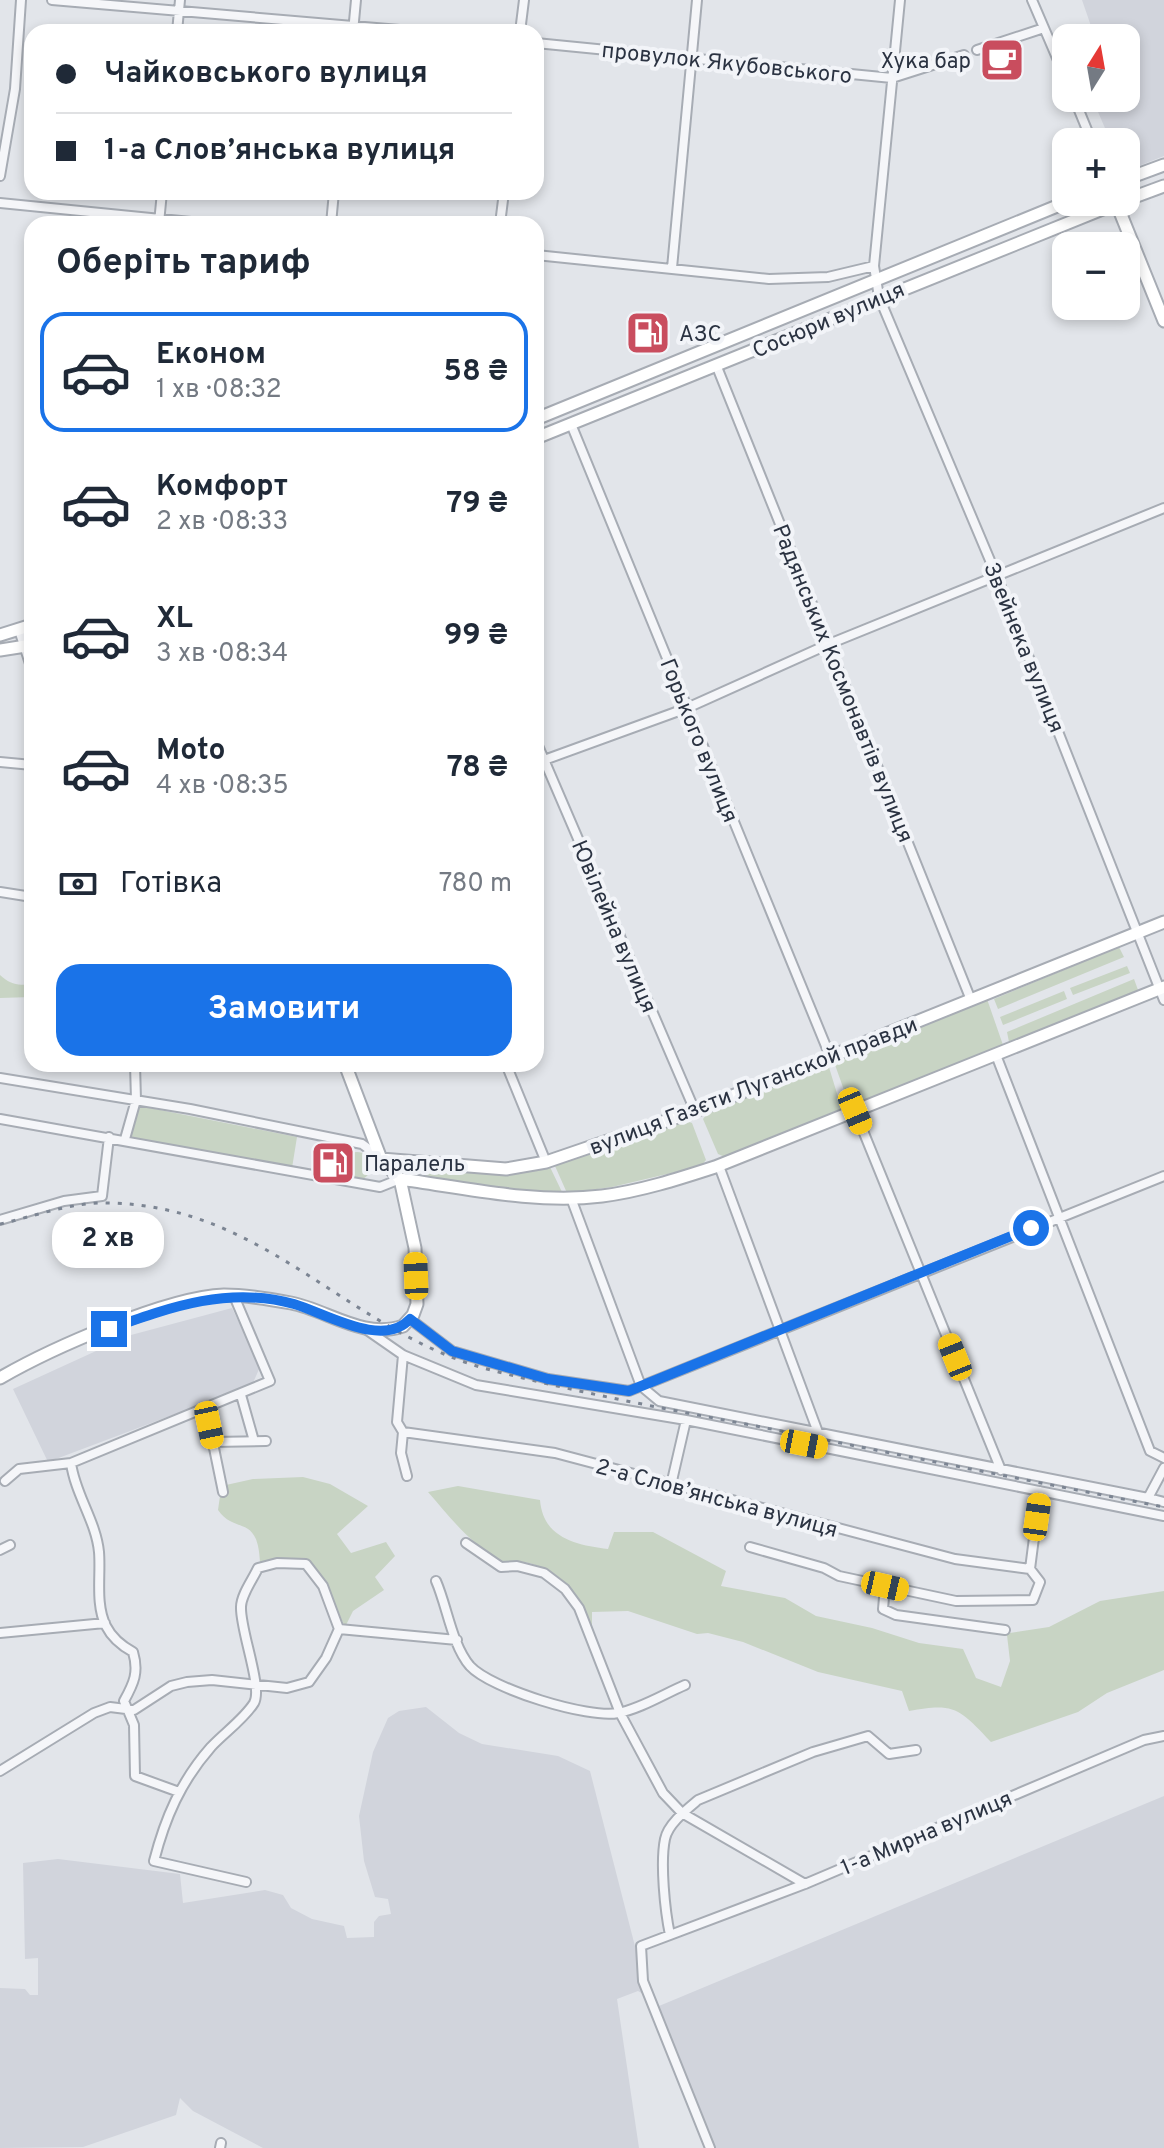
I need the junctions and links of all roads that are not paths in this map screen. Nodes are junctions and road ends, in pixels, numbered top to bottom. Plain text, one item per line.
1 (21, 0) edge
2 (52, 0) edge
3 (180, 0) edge
4 (356, 0) edge
5 (524, 0) edge
6 (697, 0) edge
7 (900, 0) edge
8 (1032, 0) edge
9 (178, 11) junction
10 (177, 24) edge
11 (304, 24) edge
12 (354, 24) edge
13 (521, 24) edge
14 (1044, 28) junction
15 (544, 44) edge
16 (1052, 47) edge
17 (977, 50) dead end
18 (964, 55) dead end
19 (691, 59) junction
20 (892, 78) junction
21 (1164, 165) edge
22 (1140, 174) edge
23 (0, 176) edge
24 (1164, 186) edge
25 (1140, 195) edge
26 (0, 203) edge
27 (1052, 208) edge
28 (109, 216) edge
29 (1084, 216) edge
30 (1125, 216) edge
31 (544, 256) edge
32 (874, 266) junction
33 (672, 268) junction
34 (876, 280) junction
35 (879, 297) junction
36 (1164, 321) edge
37 (717, 367) junction
38 (544, 416) edge
39 (571, 424) junction
40 (544, 435) edge
41 (1164, 508) edge
42 (997, 577) junction
43 (24, 628) edge
44 (19, 630) junction
45 (0, 635) edge
46 (24, 639) edge
47 (829, 644) junction
48 (24, 647) edge
49 (0, 650) edge
50 (687, 708) junction
51 (544, 760) edge
52 (0, 762) edge
53 (24, 764) edge
54 (544, 770) edge
55 (0, 892) edge
56 (24, 896) edge
57 (1164, 922) edge
58 (1137, 931) junction
59 (1163, 992) edge
60 (971, 1000) junction
61 (996, 1055) junction
62 (830, 1056) junction
63 (135, 1072) edge
64 (348, 1072) edge
65 (509, 1072) edge
66 (0, 1078) edge
67 (136, 1100) junction
68 (695, 1111) junction
69 (855, 1111) junction
70 (0, 1119) edge
71 (109, 1137) junction
72 (125, 1139) junction
73 (381, 1159) junction
74 (546, 1162) junction
75 (719, 1166) junction
76 (1164, 1176) edge
77 (400, 1179) junction
78 (571, 1198) junction
79 (1058, 1218) junction
80 (0, 1220) edge
81 (921, 1272) junction
82 (234, 1296) junction
83 (410, 1319) junction
84 (366, 1329) junction
85 (782, 1329) junction
86 (403, 1355) junction
87 (0, 1378) edge
88 (641, 1386) junction
89 (241, 1395) junction
90 (206, 1409) junction
91 (686, 1420) junction
92 (403, 1432) junction
93 (819, 1435) junction
94 (254, 1441) junction
95 (266, 1441) dead end
96 (213, 1442) junction
97 (1164, 1458) edge
98 (71, 1463) junction
99 (1164, 1468) edge
100 (1001, 1470) junction
101 (407, 1476) dead end
102 (5, 1481) dead end
103 (671, 1485) junction
104 (1040, 1491) junction
105 (223, 1492) dead end
106 (1148, 1498) junction
107 (1164, 1502) edge
108 (1164, 1516) edge
109 (466, 1543) dead end
110 (10, 1545) dead end
111 (750, 1547) dead end
112 (0, 1550) edge
113 (1030, 1569) junction
114 (436, 1581) dead end
115 (885, 1586) junction
116 (105, 1623) junction
117 (339, 1629) junction
118 (1005, 1630) dead end
119 (0, 1633) edge
120 (457, 1640) junction
121 (257, 1685) junction
122 (685, 1685) dead end
123 (125, 1707) junction
124 (620, 1713) junction
125 (1163, 1735) edge
126 (916, 1750) dead end
127 (0, 1771) edge
128 (179, 1792) junction
129 (682, 1813) junction
130 (246, 1882) dead end
131 (805, 1884) junction
132 (670, 1935) junction
133 (710, 2148) edge

1 - 23 street
2 - 9 street
3 - 9 street
4 - 12 street
5 - 13 street
6 - 19 street
7 - 20 street
8 - 14 street
9 - 10 street
9 - 11 street
14 - 16 street
14 - 17 street
15 - 19 street, провулок Якубовського
18 - 20 street, провулок Якубовського
19 - 20 street, провулок Якубовського
19 - 33 street
20 - 32 street
21 - 22 street
24 - 25 street, Сосюри вулиця
26 - 28 street
27 - 34 street, Сосюри вулиця
29 - 35 street, Сосюри вулиця
30 - 36 street
31 - 33 street
32 - 33 street
32 - 34 street, Звейнека вулиця
34 - 35 street, Звейнека вулиця
34 - 38 street, Сосюри вулиця
35 - 37 street, Сосюри вулиця
35 - 42 street, Звейнека вулиця
37 - 39 street, Сосюри вулиця
37 - 47 street, Радянських Космонавтів вулиця
39 - 40 street, Сосюри вулиця
39 - 50 street, Горького вулиця
41 - 42 street
42 - 47 street
42 - 58 street, Звейнека вулиця
43 - 44 street
44 - 45 street
44 - 46 street
47 - 50 street
47 - 60 street, Радянських Космонавтів вулиця
48 - 49 street
50 - 51 street
50 - 62 street, Горького вулиця
52 - 53 street
54 - 68 street, Ювілейна вулиця
55 - 56 street
57 - 58 street, вулиця Газєти Луганской правди
58 - 59 street, Звейнека вулиця
58 - 60 street, вулиця Газєти Луганской правди
59 - 61 street
60 - 62 street, вулиця Газєти Луганской правди
61 - 69 street
61 - 79 street
62 - 68 street, вулиця Газєти Луганской правди
63 - 67 street
64 - 73 street
65 - 74 street
66 - 67 street, вулиця Газєти Луганской правди
67 - 72 street
67 - 73 street, вулиця Газєти Луганской правди
68 - 74 street, вулиця Газєти Луганской правди
69 - 75 street
69 - 81 street
70 - 71 street
71 - 72 street
71 - 80 street
72 - 77 street
73 - 74 street, вулиця Газєти Луганской правди
73 - 77 street
75 - 78 street
75 - 85 street
76 - 79 street
77 - 78 street
77 - 83 street
78 - 88 street
79 - 81 street
79 - 97 street
81 - 85 street
81 - 100 street
82 - 84 street
82 - 87 street
82 - 89 street
83 - 84 street
83 - 88 street
84 - 86 street
85 - 88 street
85 - 93 street
86 - 91 street
86 - 92 street
88 - 93 street
89 - 90 street
89 - 94 street
90 - 96 street
90 - 98 street
91 - 103 street
91 - 104 street
92 - 101 street
92 - 103 street, 2-а Слов’янська вулиця
93 - 100 street
94 - 95 street
94 - 96 street
96 - 105 street
98 - 102 street
98 - 116 street
99 - 106 street
100 - 106 street
103 - 113 street, 2-а Слов’янська вулиця
104 - 108 street
104 - 113 street
106 - 107 street
109 - 124 street
110 - 112 street
111 - 115 street
113 - 115 street
114 - 120 street
115 - 118 street
116 - 119 street
116 - 123 street
117 - 120 street
117 - 121 street
117 - 121 street
120 - 124 street
121 - 123 street
121 - 128 street
122 - 124 street
123 - 127 street
123 - 128 street
124 - 129 street
125 - 131 street, 1-а Мирна вулиця
126 - 129 street
128 - 130 street
129 - 131 street
129 - 132 street
131 - 132 street, 1-а Мирна вулиця
132 - 133 street, 1-а Мирна вулиця

